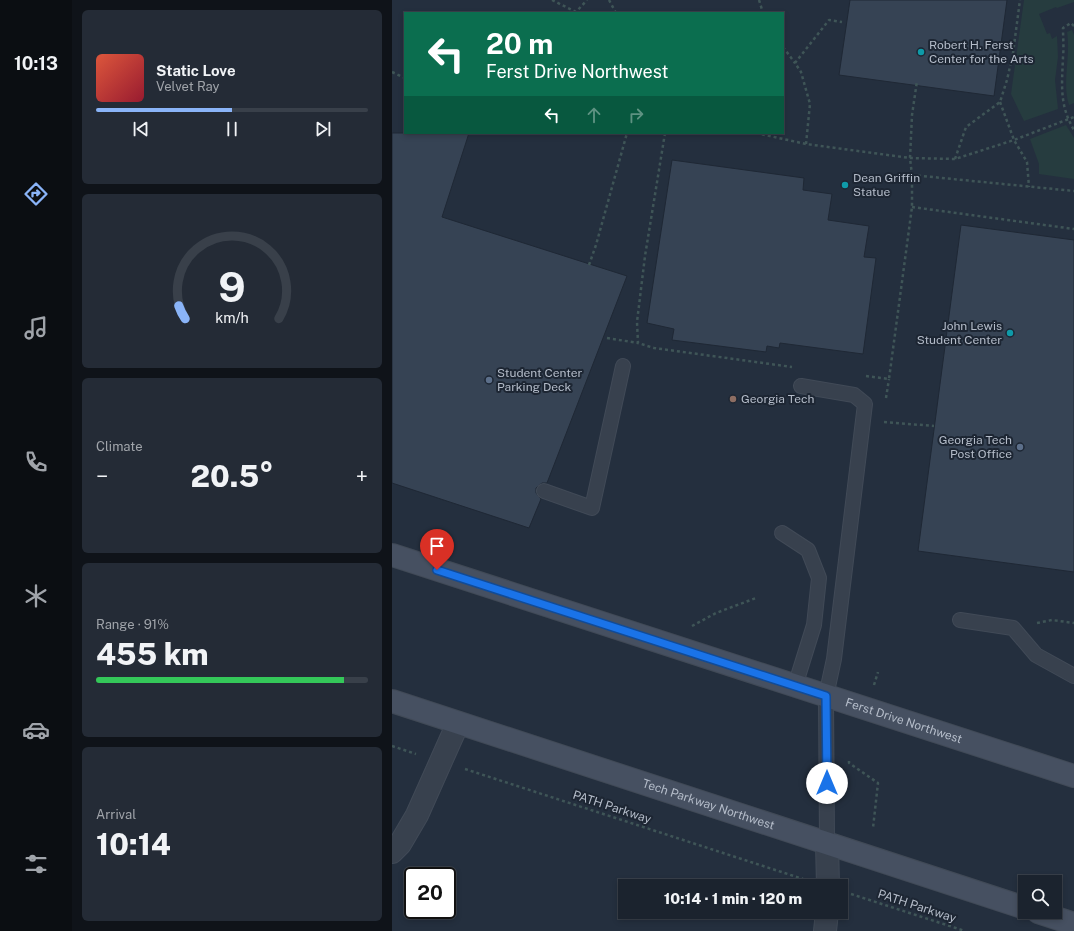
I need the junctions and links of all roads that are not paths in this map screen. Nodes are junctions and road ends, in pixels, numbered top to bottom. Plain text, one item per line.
1 (624, 366) dead end
2 (801, 386) dead end
3 (544, 491) dead end
4 (782, 533) dead end
5 (392, 555) edge
6 (960, 620) dead end
7 (1074, 676) edge
8 (795, 686) junction
9 (826, 696) junction
10 (392, 701) edge
11 (458, 723) junction
12 (1074, 776) edge
13 (827, 843) junction
14 (392, 852) edge
15 (828, 879) edge
16 (1018, 906) edge
17 (826, 919) edge
18 (1059, 919) edge
19 (1074, 924) edge
20 (824, 931) edge

1 - 3 lane
2 - 9 lane
4 - 8 lane
5 - 8 street, Ferst Drive Northwest
6 - 7 lane
8 - 9 street, Ferst Drive Northwest
9 - 12 street, Ferst Drive Northwest
9 - 13 lane
10 - 11 street, Tech Parkway Northwest
11 - 13 street, Tech Parkway Northwest
11 - 14 street
13 - 15 street
13 - 16 street, Tech Parkway Northwest
17 - 20 street
18 - 19 street

